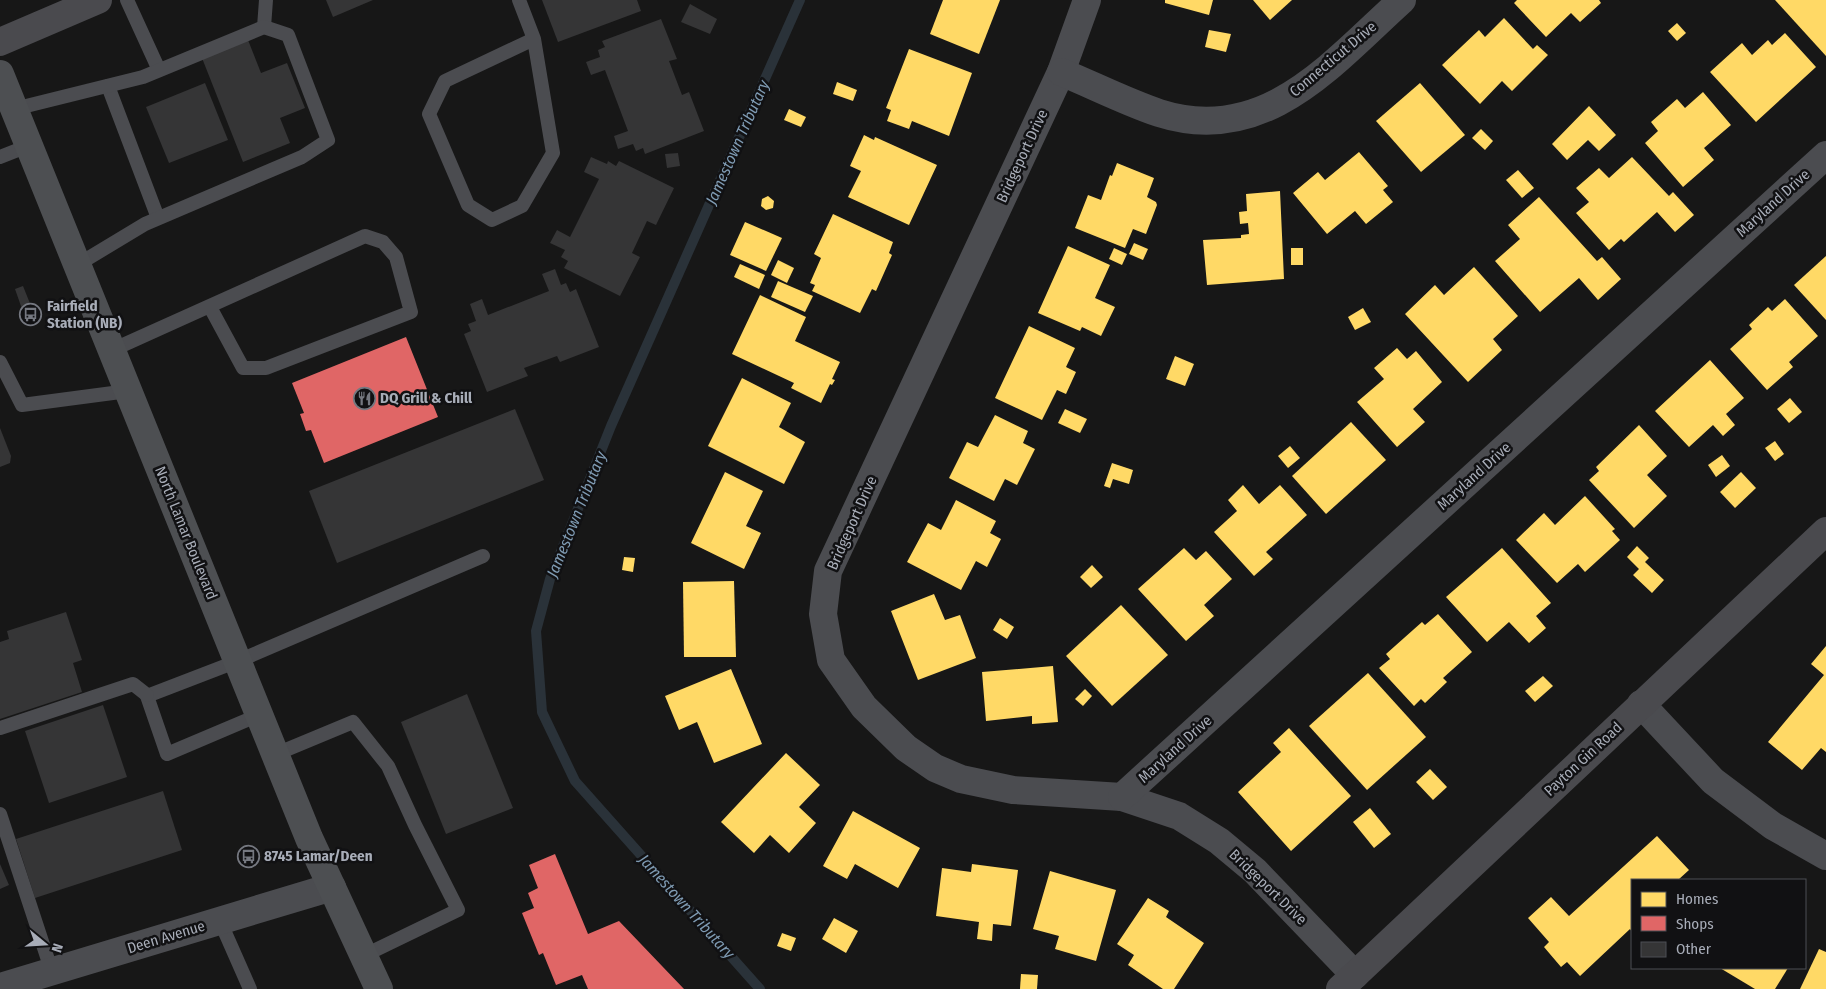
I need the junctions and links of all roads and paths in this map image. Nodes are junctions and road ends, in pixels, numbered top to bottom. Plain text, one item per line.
1 (98, 0) edge
2 (126, 0) edge
3 (266, 0) edge
4 (519, 0) edge
5 (1087, 0) edge
6 (1402, 0) edge
7 (264, 28) junction
8 (534, 39) junction
9 (0, 42) edge
10 (159, 70) junction
11 (1061, 72) junction
12 (0, 74) edge
13 (108, 86) junction
14 (14, 109) junction
15 (28, 146) junction
16 (1826, 155) edge
17 (0, 157) edge
18 (158, 218) junction
19 (77, 265) junction
20 (210, 307) junction
21 (112, 350) junction
22 (0, 362) edge
23 (128, 391) junction
24 (1826, 531) edge
25 (483, 556) dead end
26 (238, 661) junction
27 (147, 695) junction
28 (1641, 704) junction
29 (259, 714) junction
30 (0, 728) edge
31 (276, 754) junction
32 (1122, 797) junction
33 (0, 814) edge
34 (1826, 856) edge
35 (332, 888) junction
36 (220, 920) junction
37 (364, 956) junction
38 (52, 972) junction
39 (1347, 982) edge
40 (17, 986) edge
41 (250, 989) edge
42 (379, 989) edge

1 - 9 street
2 - 10 lane
3 - 7 lane
4 - 8 lane
5 - 11 street, Bridgeport Drive
6 - 11 street, Connecticut Drive
7 - 10 lane
7 - 18 lane
8 - 8 lane
10 - 13 lane
11 - 32 street, Bridgeport Drive
12 - 14 main road, North Lamar Boulevard
13 - 14 lane
13 - 18 lane
14 - 15 main road, North Lamar Boulevard
15 - 17 lane
15 - 19 main road, North Lamar Boulevard
16 - 32 street, Maryland Drive
18 - 19 lane
19 - 21 main road, North Lamar Boulevard
20 - 20 lane
20 - 21 lane
21 - 23 main road, North Lamar Boulevard
22 - 23 lane
23 - 26 main road, North Lamar Boulevard
24 - 28 street, Payton Gin Road
25 - 26 lane
26 - 27 lane
26 - 29 main road, North Lamar Boulevard
27 - 29 lane
27 - 30 lane
28 - 34 street
28 - 39 street, Payton Gin Road
29 - 31 main road, North Lamar Boulevard
31 - 35 main road, North Lamar Boulevard
31 - 37 lane
32 - 39 street, Bridgeport Drive
33 - 38 lane
35 - 36 street, Deen Avenue
35 - 37 main road, North Lamar Boulevard
36 - 38 street, Deen Avenue
36 - 41 lane
37 - 42 main road, North Lamar Boulevard
38 - 40 street, Deen Avenue

